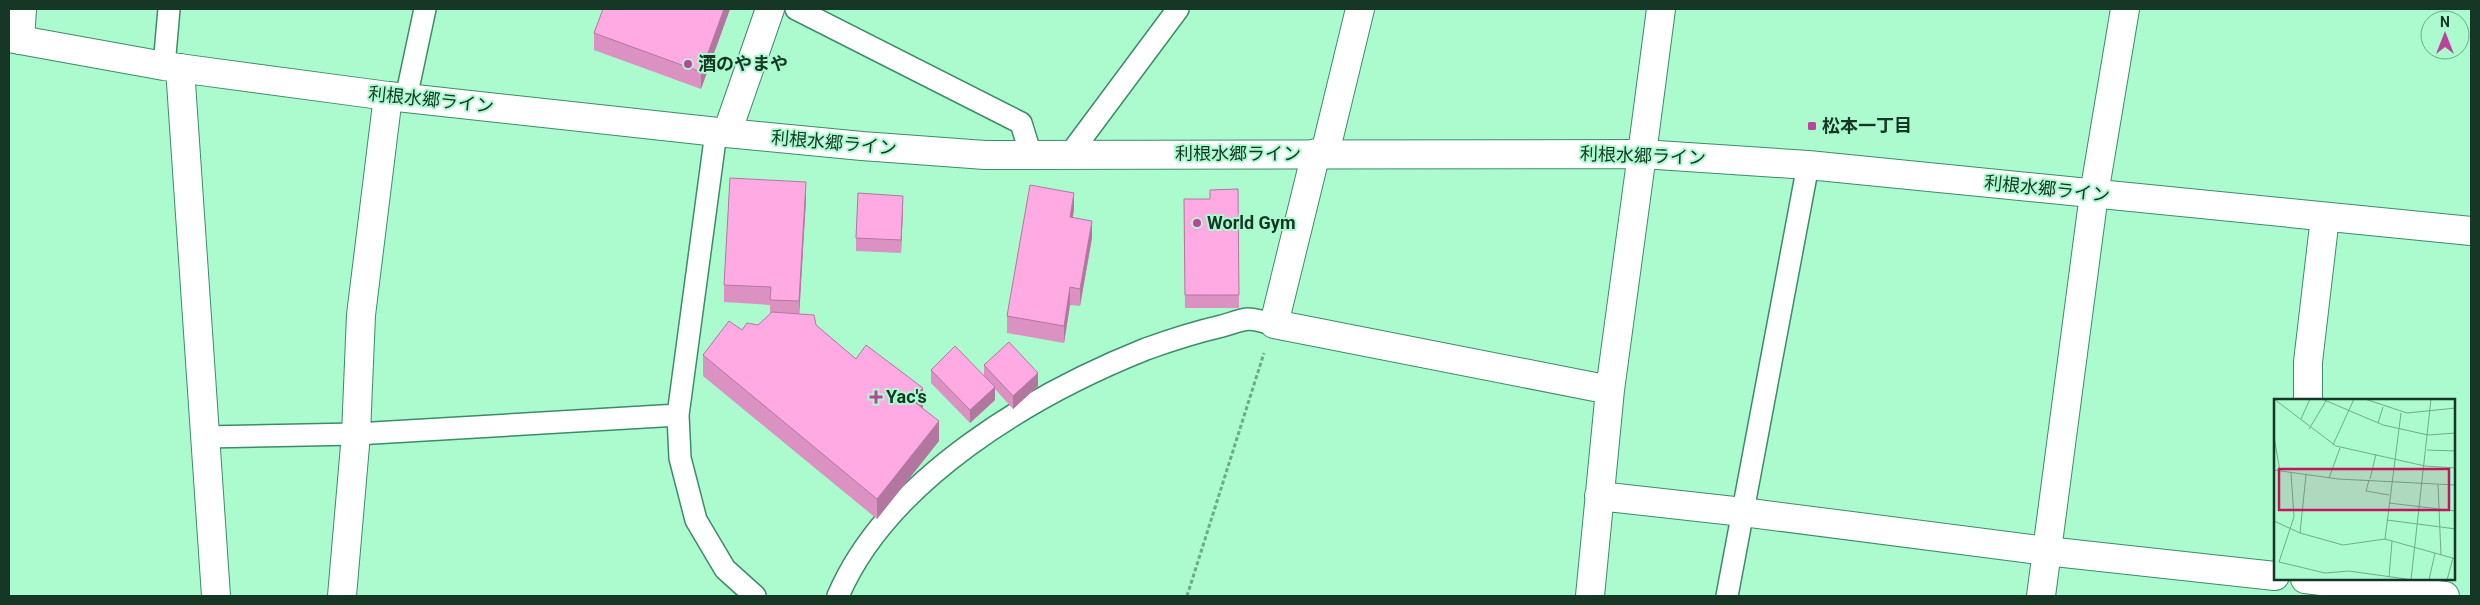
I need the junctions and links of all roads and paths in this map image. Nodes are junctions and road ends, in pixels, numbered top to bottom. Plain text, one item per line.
1 (22, 9) edge
2 (169, 9) edge
3 (425, 9) edge
4 (770, 9) edge
5 (796, 9) edge
6 (1178, 9) edge
7 (1360, 9) edge
8 (1660, 9) edge
9 (2125, 9) edge
10 (14, 39) edge
11 (172, 67) junction
12 (397, 97) junction
13 (721, 133) junction
14 (1321, 153) junction
15 (1070, 154) junction
16 (1642, 154) junction
17 (1031, 155) junction
18 (1808, 165) junction
19 (2094, 194) junction
20 (2325, 217) junction
21 (2471, 231) edge
22 (1274, 324) junction
23 (1610, 390) junction
24 (2308, 399) edge
25 (678, 415) junction
26 (356, 434) junction
27 (204, 437) junction
28 (1599, 496) junction
29 (1743, 512) junction
30 (2046, 551) junction
31 (2274, 576) edge
32 (2316, 584) edge
33 (216, 596) edge
34 (342, 596) edge
35 (755, 596) edge
36 (838, 596) edge
37 (1187, 596) edge
38 (1590, 596) edge
39 (1727, 596) edge
40 (2040, 596) edge
41 (2445, 596) edge

1 - 10 main road
2 - 11 lane
3 - 12 lane
4 - 13 main road
5 - 17 lane
6 - 15 lane
7 - 14 main road
8 - 16 main road
9 - 19 main road
10 - 11 main road, 利根水郷ライン
11 - 12 main road, 利根水郷ライン
11 - 27 main road
12 - 13 main road, 利根水郷ライン
12 - 26 main road
13 - 17 main road, 利根水郷ライン
13 - 25 lane
14 - 15 main road, 利根水郷ライン
14 - 16 main road, 利根水郷ライン
14 - 22 main road
15 - 17 main road, 利根水郷ライン
16 - 18 main road, 利根水郷ライン
16 - 23 main road
18 - 19 main road, 利根水郷ライン
18 - 29 lane
19 - 20 main road, 利根水郷ライン
19 - 30 main road
20 - 21 main road, 利根水郷ライン
20 - 24 main road
22 - 23 main road
22 - 36 lane
22 - 37 path
23 - 28 main road
25 - 26 lane
25 - 35 lane
26 - 27 lane
26 - 34 main road
27 - 33 main road
28 - 29 main road
28 - 38 main road
29 - 30 main road
29 - 39 lane
30 - 31 main road
30 - 40 main road
32 - 41 main road

